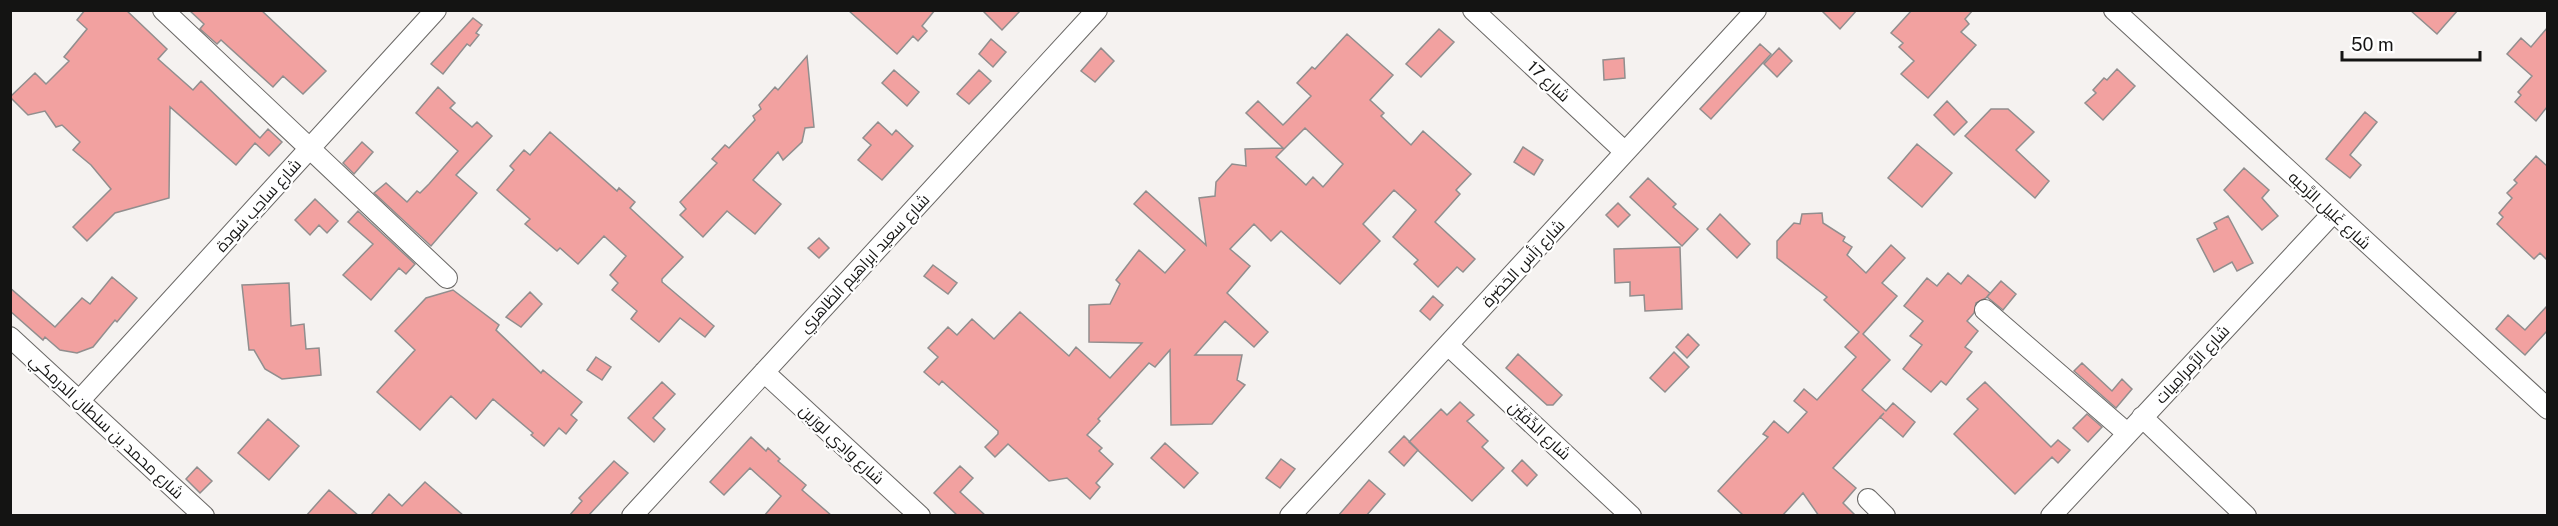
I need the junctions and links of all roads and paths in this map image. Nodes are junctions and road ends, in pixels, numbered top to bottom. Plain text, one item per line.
1 (163, 10) edge
2 (436, 10) edge
3 (1096, 10) edge
4 (1473, 10) edge
5 (1756, 10) edge
6 (2114, 10) edge
7 (310, 148) junction
8 (1625, 152) junction
9 (2332, 213) junction
10 (447, 278) dead end
11 (1985, 310) dead end
12 (10, 337) edge
13 (1448, 345) junction
14 (764, 372) junction
15 (80, 400) junction
16 (2547, 409) edge
17 (2142, 417) junction
18 (2127, 433) junction
19 (1868, 499) dead end
20 (204, 516) edge
21 (632, 516) edge
22 (920, 516) edge
23 (1290, 516) edge
24 (1631, 516) edge
25 (1885, 516) edge
26 (2051, 516) edge
27 (2246, 516) edge

1 - 7 street
2 - 7 street, شارع ساحِب سُودة
3 - 14 street, شارع سعيد ابراهيم الظاهري
4 - 8 street, شارع 17
5 - 8 street, شارع رَأس الحَضرة
6 - 9 street, شارع غَلِيل الرَّحبه
7 - 10 street
7 - 15 street, شارع ساحِب سُودة
8 - 13 street, شارع رَأس الحَضرة
9 - 16 street, شارع غَلِيل الرَّحبه
9 - 17 street, شارع الرَّمرامِيات
11 - 18 street
12 - 15 street, شارع محمد بن سلطان الدرمكي
13 - 23 street, شارع رَأس الحَضرة
13 - 24 street, شارع الدِّفَيِّن
14 - 21 street, شارع سعيد ابراهيم الظاهري
14 - 22 street, شارع وادِي لورَين
15 - 20 street, شارع محمد بن سلطان الدرمكي
17 - 18 street, شارع الرَّمرامِيات
17 - 27 street
18 - 26 street, شارع الرَّمرامِيات
19 - 25 street

